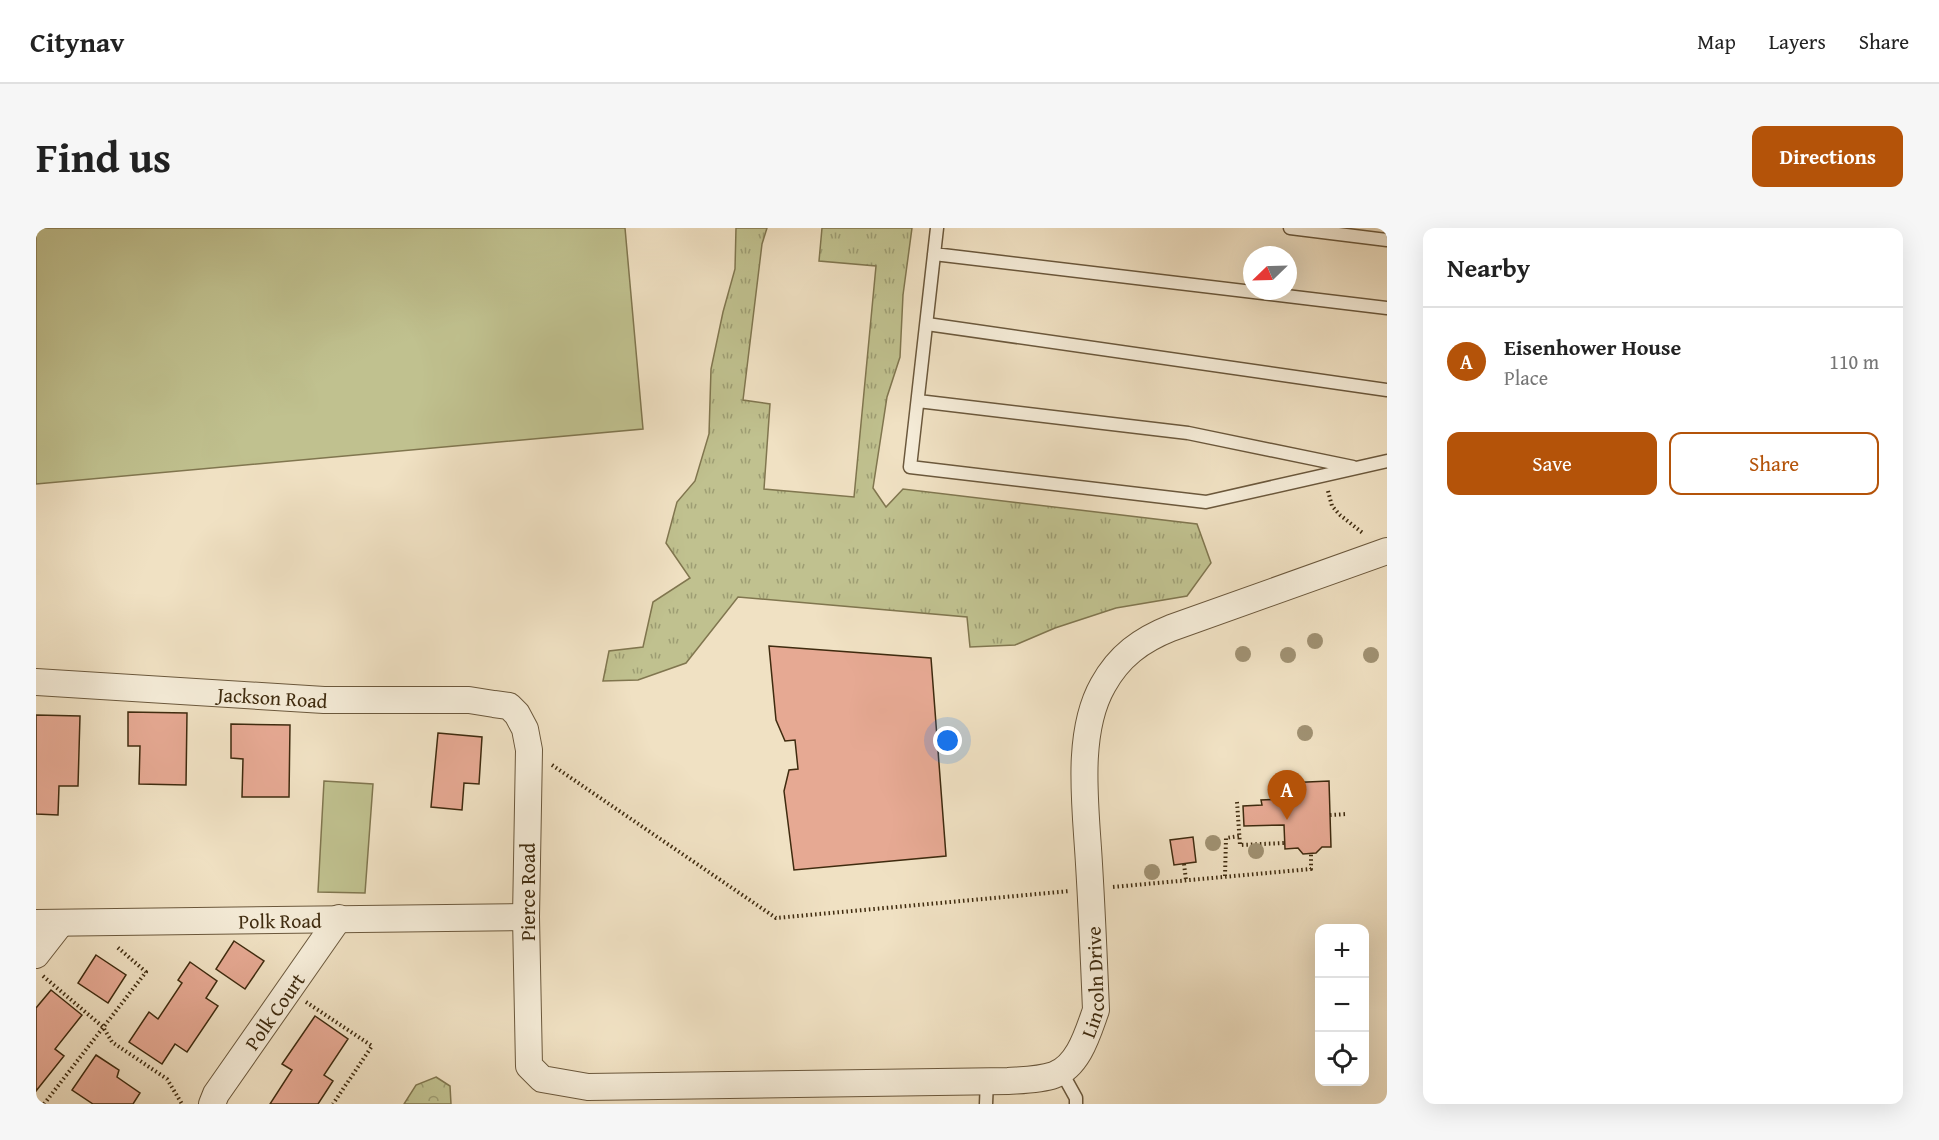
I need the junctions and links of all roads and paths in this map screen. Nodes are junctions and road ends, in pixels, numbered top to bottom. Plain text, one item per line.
1 (937, 228) edge
2 (1290, 228) edge
3 (1387, 240) edge
4 (934, 254) junction
5 (1387, 308) edge
6 (927, 324) junction
7 (1387, 390) edge
8 (918, 401) junction
9 (1387, 461) edge
10 (1357, 468) junction
11 (1323, 475) junction
12 (1383, 553) edge
13 (36, 682) edge
14 (509, 706) joint
15 (530, 750) junction
16 (1237, 802) dead end
17 (1347, 814) dead end
18 (1330, 815) dead end
19 (1239, 837) junction
20 (1284, 843) dead end
21 (1311, 854) dead end
22 (1185, 864) dead end
23 (1225, 876) junction
24 (1186, 880) junction
25 (1090, 889) junction
26 (526, 917) junction
27 (339, 918) junction
28 (49, 923) edge
29 (91, 923) junction
30 (36, 955) edge
31 (36, 970) edge
32 (289, 990) junction
33 (103, 1027) junction
34 (1061, 1071) junction
35 (987, 1092) edge
36 (44, 1104) edge
37 (182, 1104) edge
38 (212, 1104) edge
39 (333, 1104) edge
40 (1076, 1104) edge

1 - 4 lane
2 - 3 lane
4 - 5 lane
4 - 6 lane
6 - 7 lane
6 - 8 lane
8 - 10 lane
8 - 11 lane
9 - 10 lane
10 - 11 lane
11 - 12 path
12 - 25 street, Lincoln Drive
13 - 14 street, Jackson Road
14 - 15 street, Pierce Road
15 - 25 path
15 - 26 street, Pierce Road
16 - 19 path
17 - 18 path
19 - 20 path
19 - 23 path
21 - 23 path
22 - 24 path
23 - 24 path
24 - 25 path
25 - 34 street, Lincoln Drive
26 - 27 street, Polk Road
26 - 35 street, Pierce Road
27 - 29 street, Polk Road
27 - 32 street, Polk Court
28 - 29 street, Polk Road
28 - 30 street
29 - 33 path
31 - 33 path
32 - 38 street, Polk Court
32 - 39 path
33 - 36 path
33 - 37 path
34 - 35 street
34 - 40 lane

